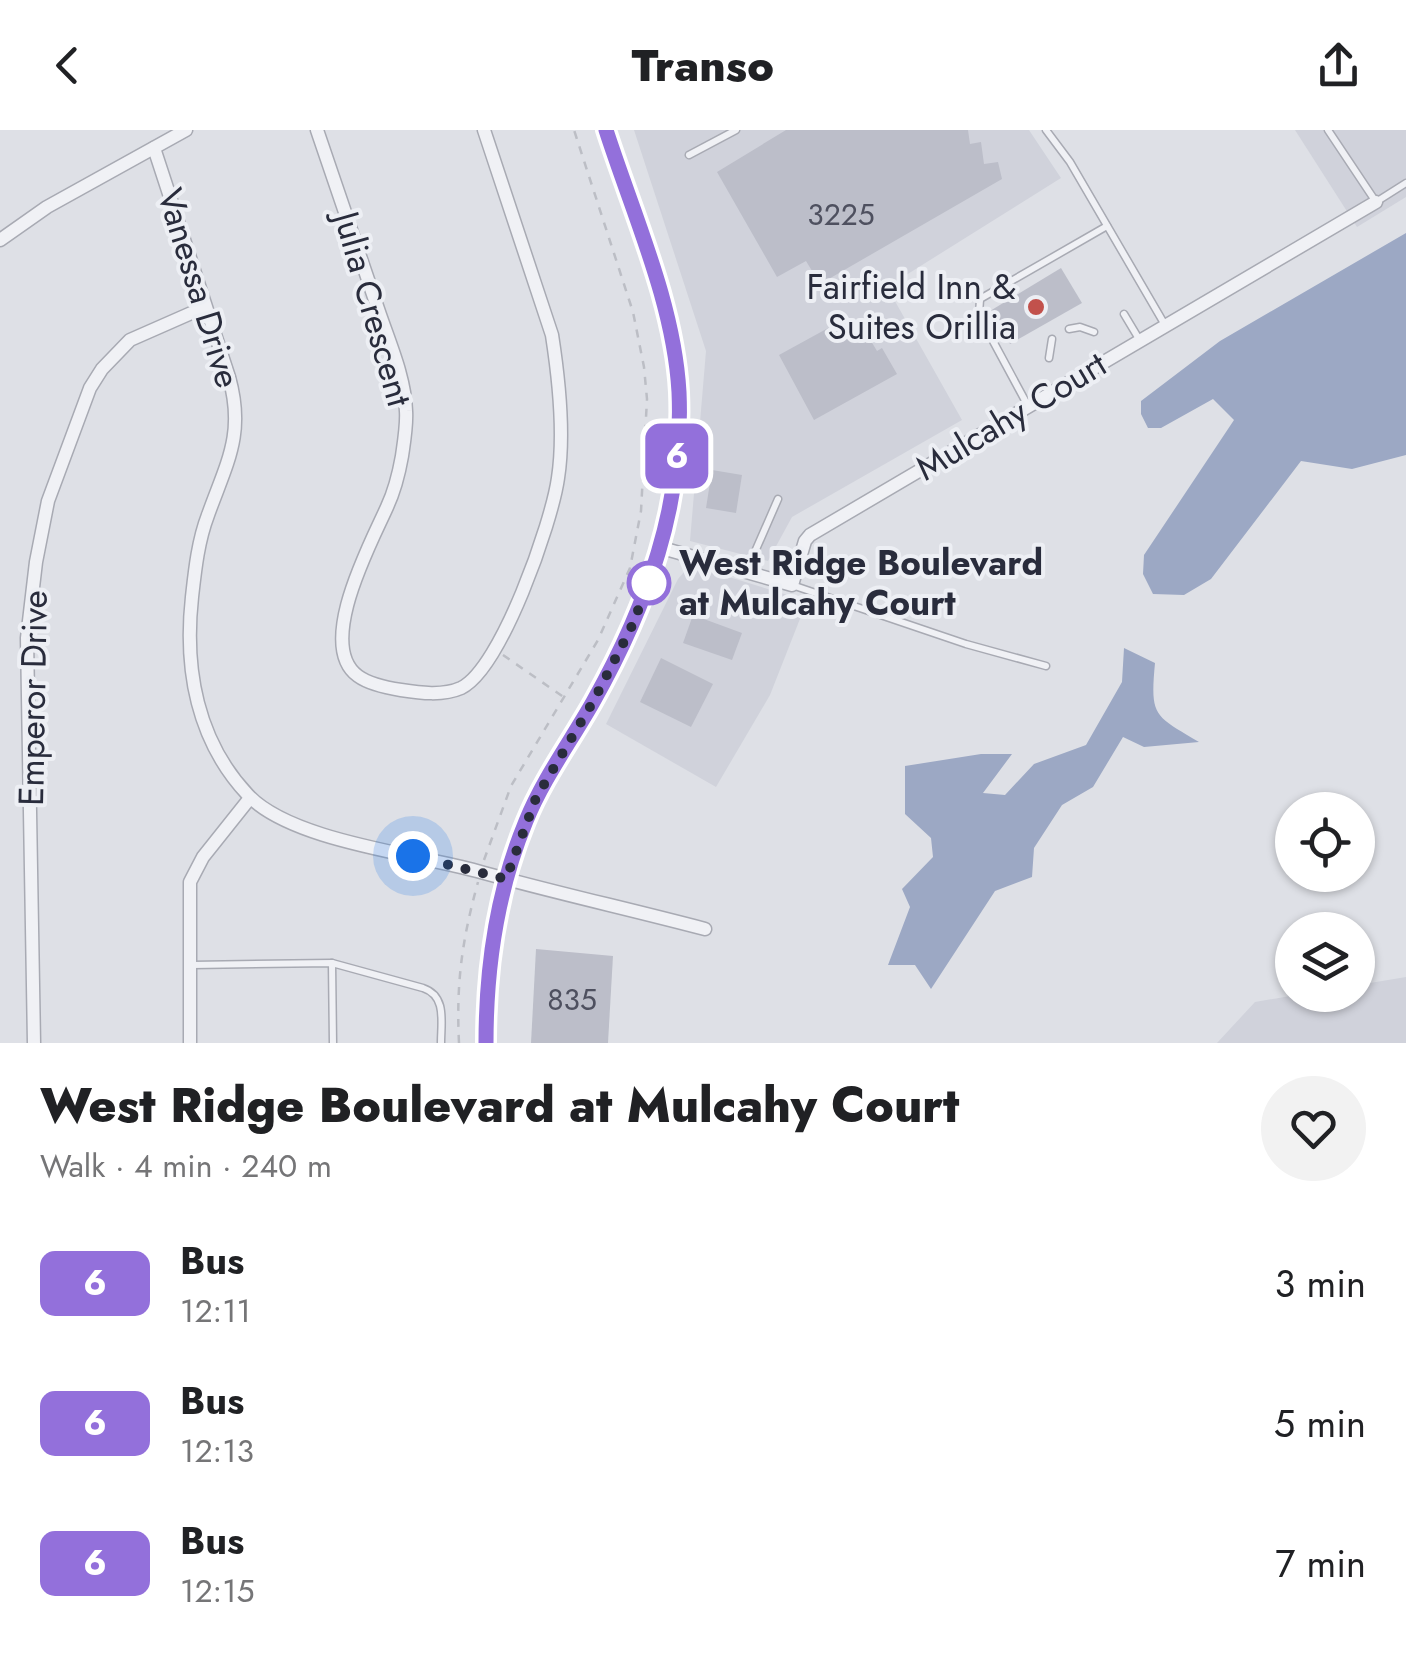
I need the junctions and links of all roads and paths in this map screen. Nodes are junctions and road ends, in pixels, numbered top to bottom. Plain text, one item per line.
1 (186, 130) edge
2 (317, 130) edge
3 (484, 130) edge
4 (574, 130) edge
5 (606, 130) edge
6 (736, 130) edge
7 (1046, 130) edge
8 (1328, 130) edge
9 (154, 148) junction
10 (689, 154) dead end
11 (1406, 183) edge
12 (1376, 202) junction
13 (1107, 226) junction
14 (0, 240) edge
15 (206, 307) junction
16 (1124, 314) dead end
17 (1165, 325) junction
18 (1069, 329) dead end
19 (1094, 332) dead end
20 (1052, 340) dead end
21 (1140, 340) junction
22 (1049, 358) dead end
23 (1028, 406) junction
24 (778, 499) dead end
25 (662, 548) junction
26 (746, 571) junction
27 (792, 585) junction
28 (494, 648) junction
29 (1046, 666) dead end
30 (565, 698) junction
31 (250, 798) junction
32 (480, 872) junction
33 (506, 879) junction
34 (705, 929) dead end
35 (332, 963) junction
36 (188, 965) junction
37 (34, 1043) edge
38 (190, 1043) edge
39 (334, 1043) edge
40 (441, 1043) edge
41 (459, 1043) edge
42 (486, 1043) edge

1 - 9 street
2 - 28 street, Julia Crescent
3 - 28 street, Julia Crescent
4 - 30 path
5 - 25 street
6 - 10 lane
7 - 13 lane
8 - 12 lane
9 - 14 street
9 - 15 street, Vanessa Drive
11 - 12 lane
12 - 17 street, Mulcahy Court
13 - 17 lane
13 - 23 lane
15 - 31 street, Vanessa Drive
15 - 37 street, Emperor Drive
16 - 21 lane
17 - 21 street, Mulcahy Court
18 - 19 lane
20 - 22 lane
21 - 23 street, Mulcahy Court
23 - 27 street, Mulcahy Court
24 - 26 lane
25 - 26 street
25 - 33 street
26 - 27 street
27 - 29 lane
28 - 30 path
30 - 32 path
31 - 32 street, Vanessa Drive
31 - 36 street
32 - 33 street, Vanessa Drive
32 - 41 path
33 - 34 street, Vanessa Drive
33 - 42 street
35 - 36 lane
35 - 39 lane
35 - 40 lane
36 - 38 street

